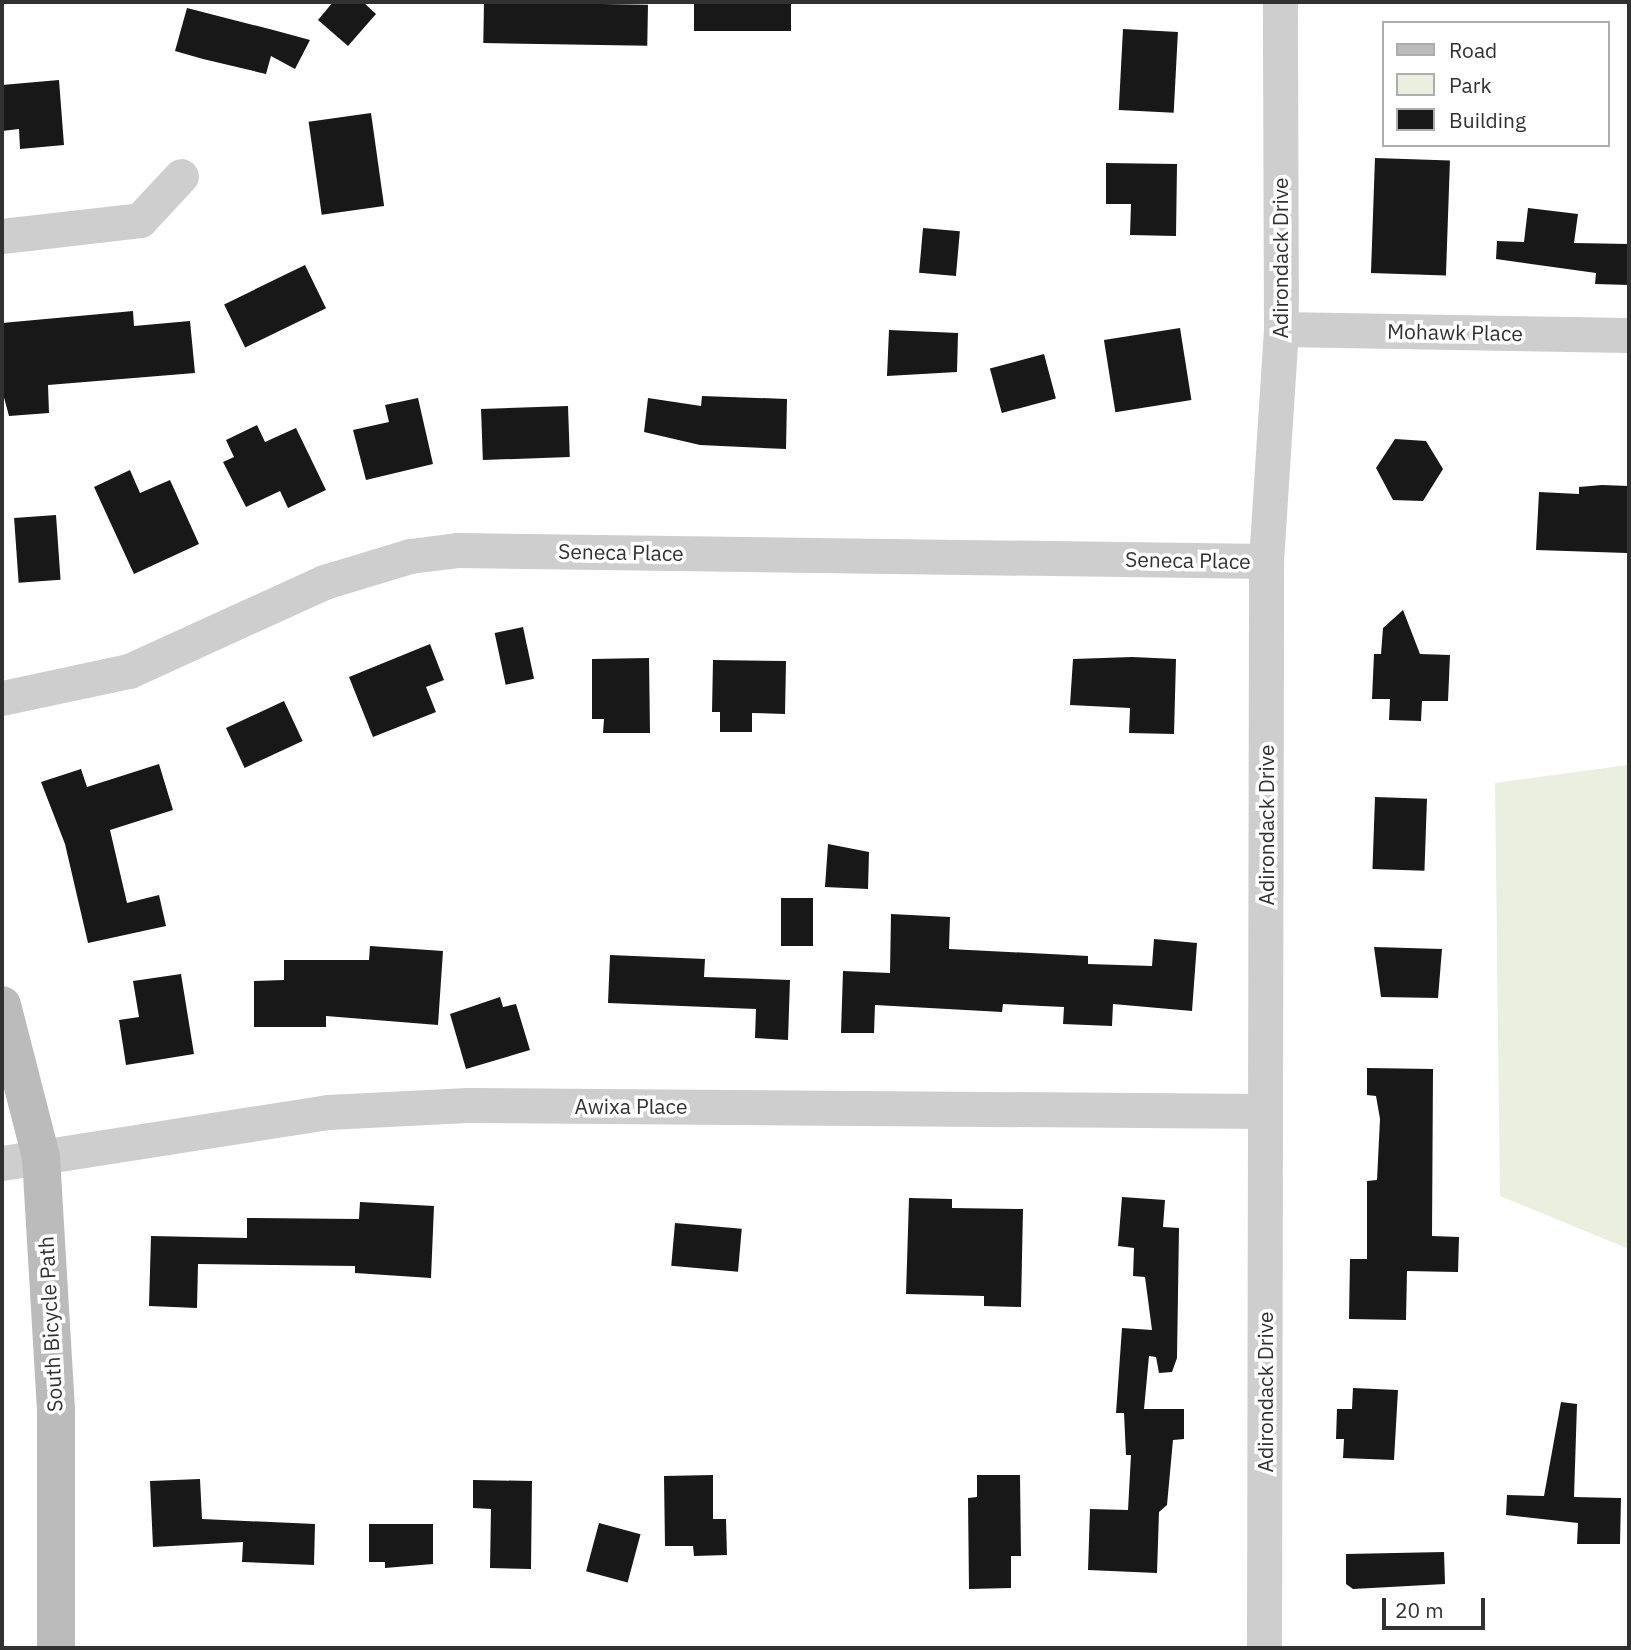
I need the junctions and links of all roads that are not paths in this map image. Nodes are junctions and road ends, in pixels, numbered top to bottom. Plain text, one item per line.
1 (1280, 2) edge
2 (181, 176) dead end
3 (2, 236) edge
4 (1281, 329) junction
5 (1629, 335) edge
6 (1266, 561) junction
7 (2, 698) edge
8 (2, 1005) edge
9 (1265, 1111) junction
10 (41, 1157) junction
11 (2, 1163) edge
12 (56, 1648) edge
13 (1265, 1648) edge

1 - 4 street, Adirondack Drive
2 - 3 street
4 - 5 street, Mohawk Place
4 - 6 street, Adirondack Drive
6 - 7 street, Seneca Place
6 - 9 street, Adirondack Drive
8 - 10 street, South Bicycle Path
9 - 10 street, Awixa Place
9 - 13 street, Adirondack Drive
10 - 11 street, Awixa Place
10 - 12 street, South Bicycle Path

